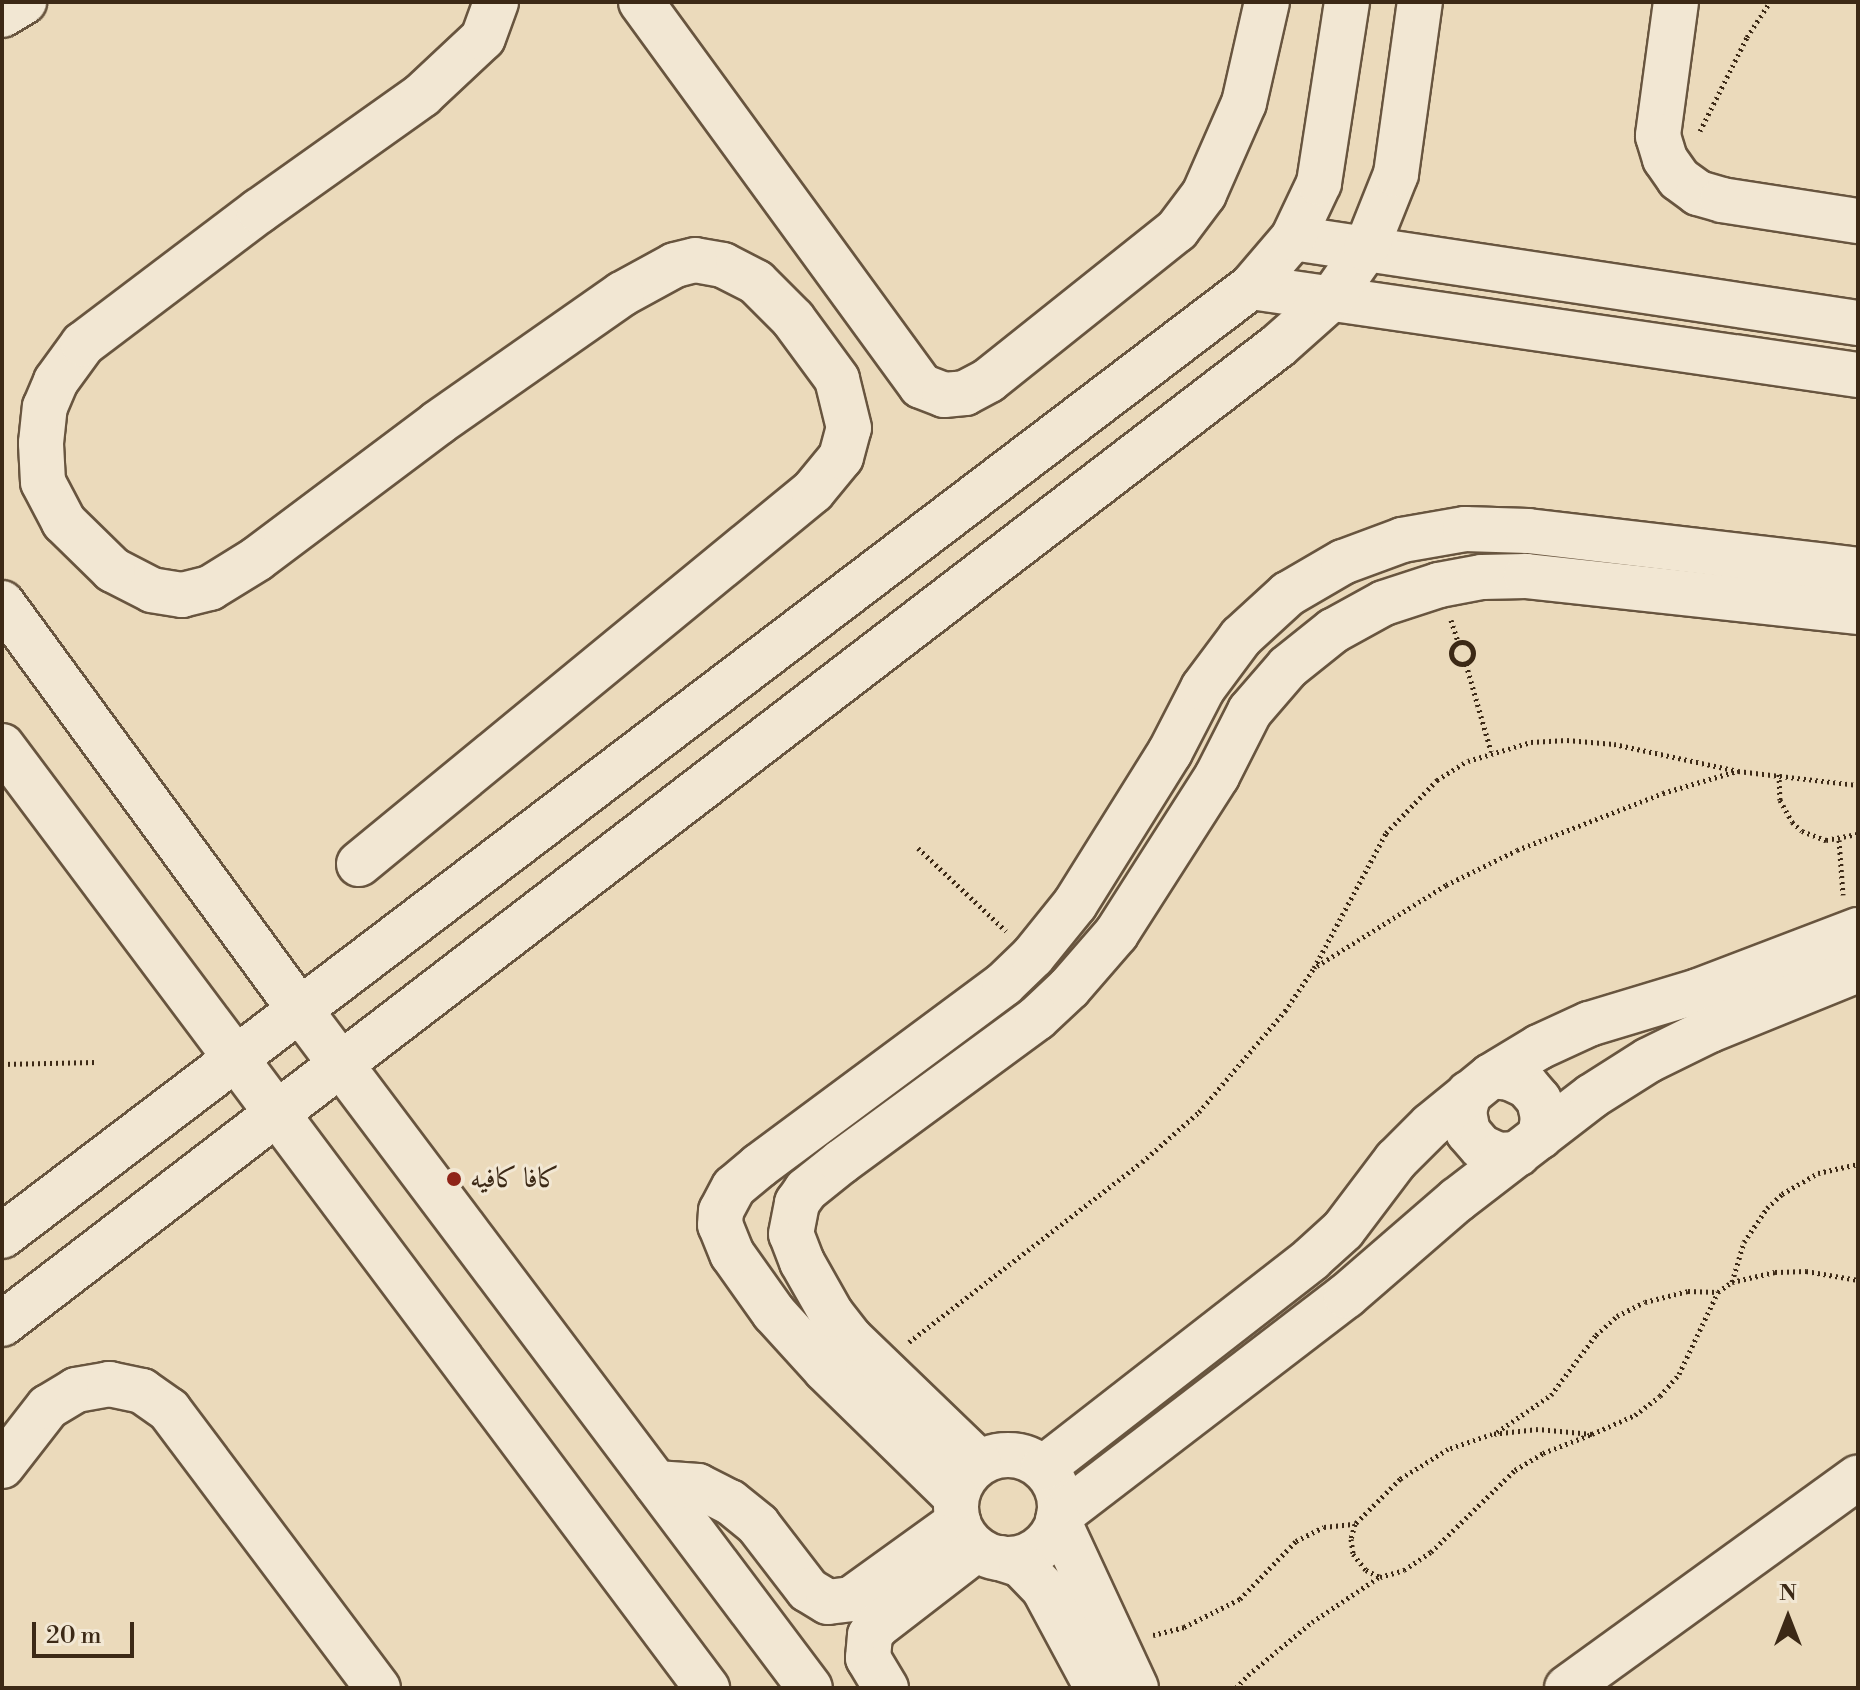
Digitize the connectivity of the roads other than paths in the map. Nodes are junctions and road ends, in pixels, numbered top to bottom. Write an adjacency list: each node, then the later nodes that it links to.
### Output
1 (24, 2): 8 (street)
2 (496, 2): 25 (street)
3 (641, 2): 4 (street)
4 (1267, 2)
5 (1347, 2): 10 (street)
6 (1420, 2): 11 (street)
7 (1676, 2): 9 (street)
8 (2, 15)
9 (1858, 221)
10 (1293, 238): 11 (street); 12 (street)
11 (1366, 249): 13 (street); 14 (street)
12 (1251, 287): 13 (street); 29 (street)
13 (1331, 299): 15 (street); 33 (street)
14 (1858, 323)
15 (1858, 375)
16 (1528, 531): 17 (street); 18 (street); 23 (street)
17 (1715, 553): 19 (street); 20 (street)
18 (1526, 576): 20 (street); 24 (street)
19 (1855, 590): 20 (street)
20 (1711, 596)
21 (2, 603): 29 (street)
22 (2, 746): 32 (street)
23 (1170, 752): 24 (street); 26 (street)
24 (1217, 776): 27 (street)
25 (359, 864)
26 (1075, 904): 27 (street); 31 (street)
27 (1116, 934): 34 (street)
28 (1854, 945): 30 (street)
29 (300, 1010): 32 (street); 33 (street)
30 (1704, 1011): 35 (street); 38 (street)
31 (937, 1032): 34 (street); 37 (street)
32 (234, 1060): 36 (street); 43 (street)
33 (341, 1064): 36 (street); 53 (street)
34 (970, 1067): 39 (street)
35 (1480, 1085): 38 (street); 38 (street); 45 (street)
36 (276, 1115): 47 (street); 57 (street)
37 (808, 1130): 39 (street); 40 (street)
38 (1529, 1146): 46 (street)
39 (841, 1162): 41 (street)
40 (759, 1166): 41 (street); 44 (street)
41 (806, 1190): 42 (street)
42 (791, 1234): 44 (street); 54 (street)
43 (2, 1236)
44 (732, 1254): 54 (street)
45 (1311, 1259): 46 (street); 48 (street)
46 (1346, 1296): 49 (street)
47 (2, 1324)
48 (1199, 1347): 49 (street); 51 (street)
49 (1228, 1387): 55 (street)
50 (2, 1466): 56 (street)
51 (1043, 1468): 54 (street); 55 (street)
52 (1858, 1477): 62 (street)
53 (656, 1483): 54 (street); 58 (street)
54 (974, 1518): 55 (street); 59 (street); 60 (street)
55 (1058, 1518): 61 (street)
56 (378, 1688)
57 (707, 1688)
58 (810, 1688)
59 (886, 1688)
60 (1097, 1688)
61 (1136, 1688)
62 (1567, 1688)

